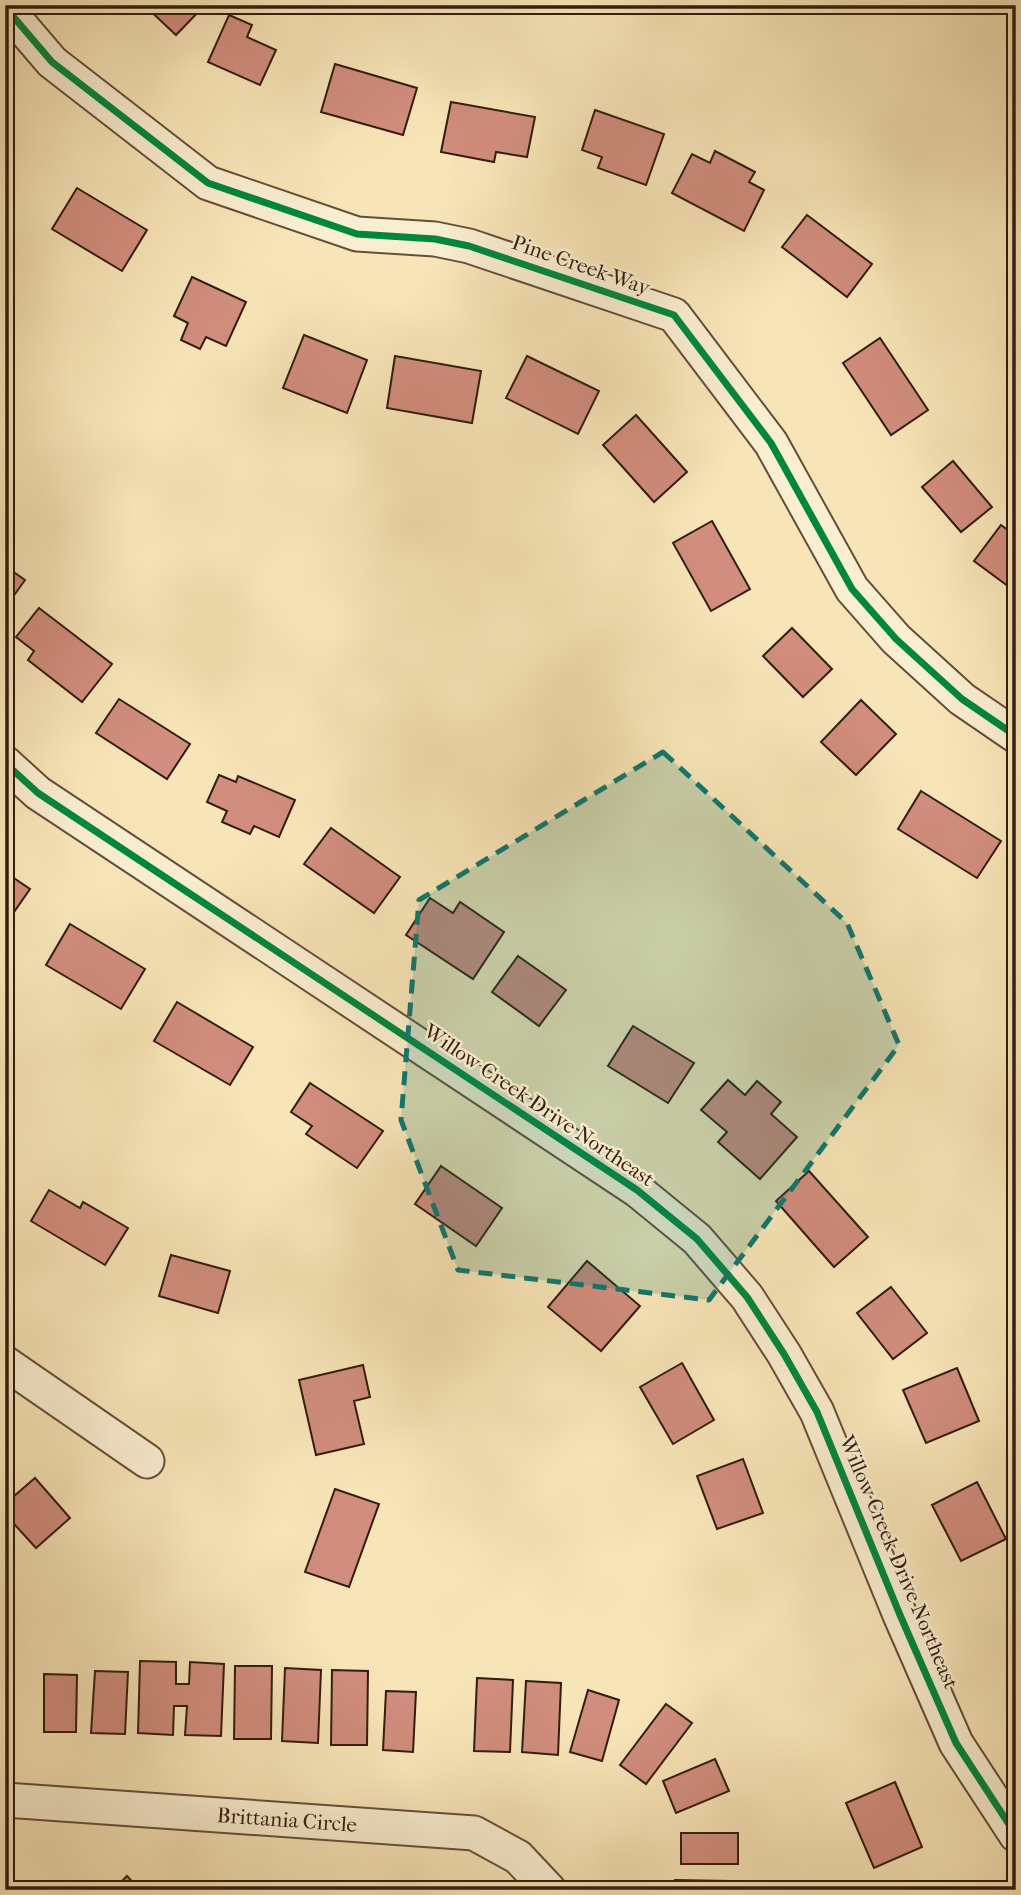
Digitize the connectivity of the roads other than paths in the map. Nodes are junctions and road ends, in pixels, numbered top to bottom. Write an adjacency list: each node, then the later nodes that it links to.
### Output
1 (5, 7): 2 (street, Pine Creek Way)
2 (1016, 736)
3 (5, 763): 7 (street, Willow Creek Drive Northeast)
4 (5, 1363): 5 (street)
5 (147, 1461)
6 (5, 1800): 8 (street, Brittania Circle)
7 (1016, 1835)
8 (549, 1890)

